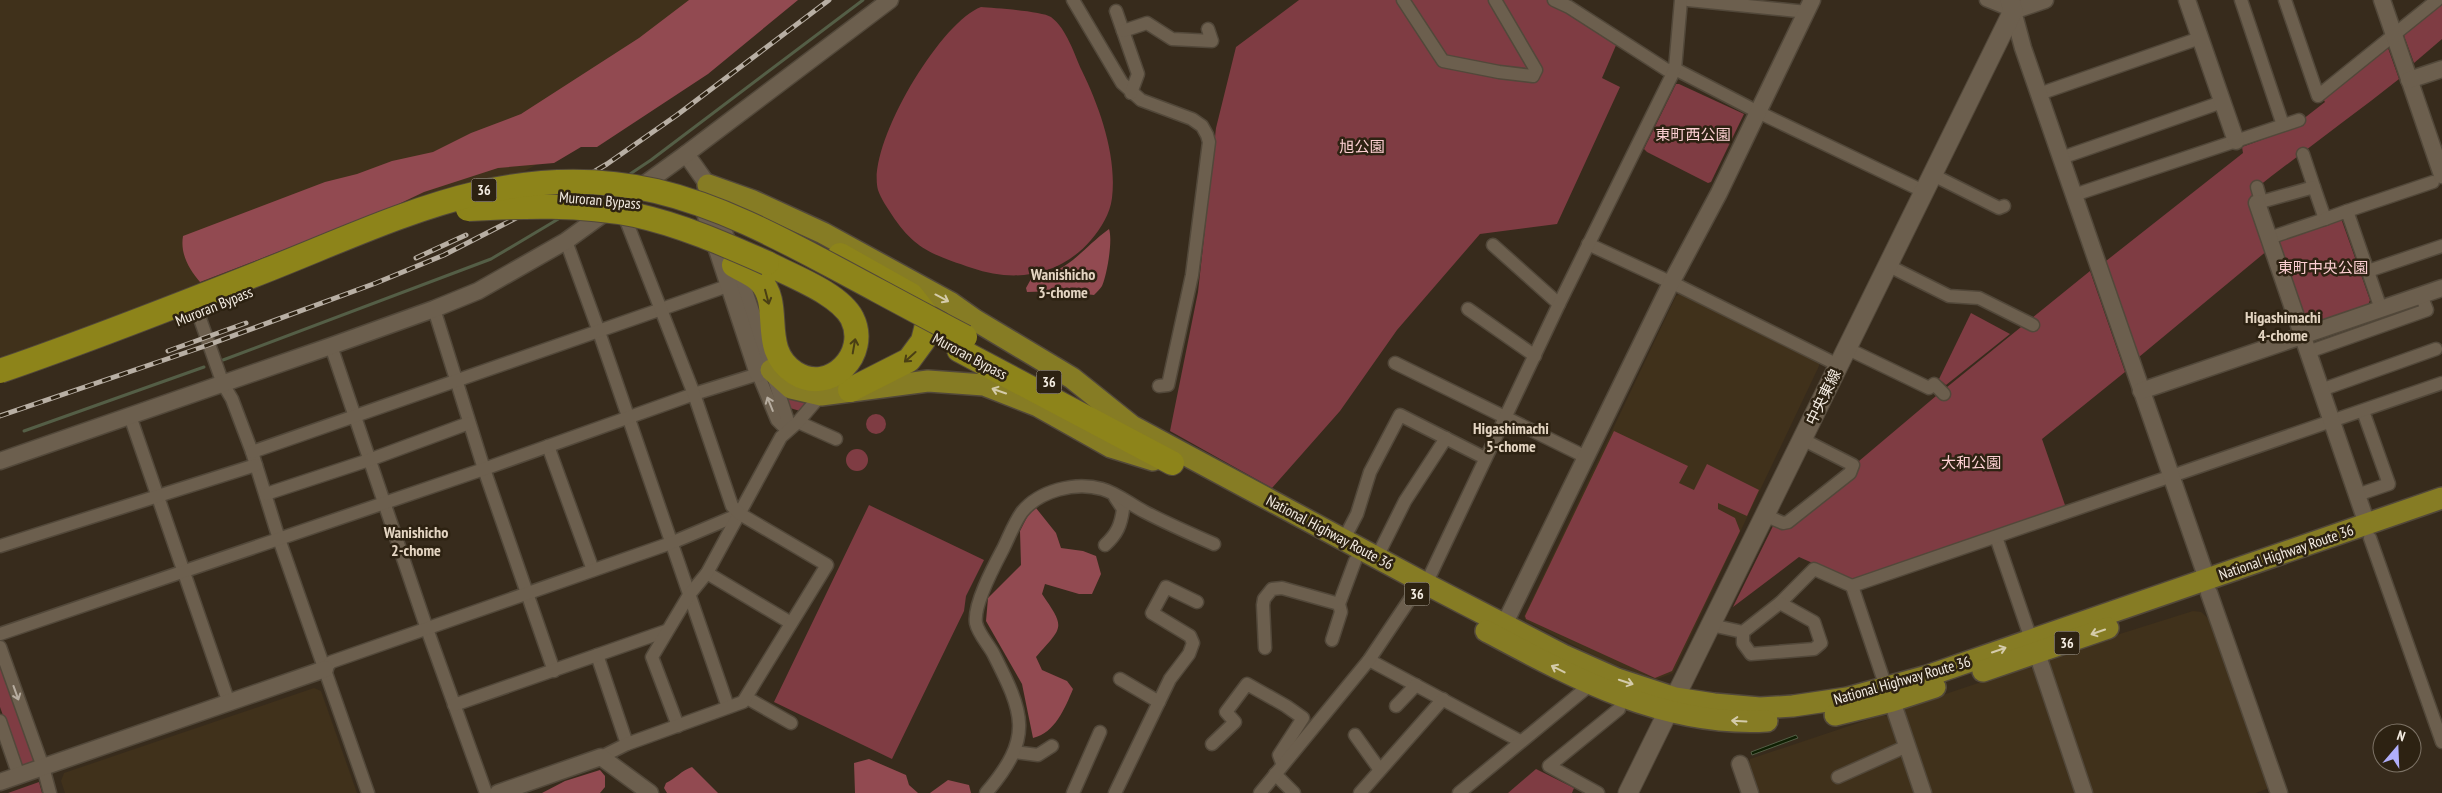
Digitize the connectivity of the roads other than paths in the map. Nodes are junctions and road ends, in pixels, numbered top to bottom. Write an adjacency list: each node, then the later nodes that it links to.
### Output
1 (890, 0): 33 (street)
2 (1073, 0): 25 (street)
3 (1403, 0): 4 (street)
4 (1495, 0)
5 (1554, 0): 22 (street)
6 (1681, 0): 22 (street)
7 (1688, 0): 16 (street)
8 (1986, 0): 15 (street)
9 (2045, 0): 15 (street)
10 (2187, 0): 21 (street)
11 (2241, 0): 30 (street)
12 (2285, 0): 20 (street)
13 (2382, 0): 20 (street)
14 (2437, 0): 20 (street)
15 (2011, 5): 26 (street); 35 (main road, 中央東線)
16 (1810, 6): 28 (street)
17 (1116, 11): 19 (street)
18 (1208, 29): 19 (street)
19 (1123, 31): 25 (street)
20 (2394, 35): 24 (street)
21 (2200, 38): 26 (street); 27 (street)
22 (1675, 69): 28 (street); 50 (street)
23 (2442, 69): 24 (street)
24 (2409, 80): 36 (street)
25 (1132, 93): 81 (street)
26 (2040, 94): 34 (street)
27 (2222, 102): 31 (street); 34 (street)
28 (1758, 112): 39 (street); 56 (street)
29 (2300, 120): 30 (street)
30 (2283, 125): 31 (street)
31 (2236, 141): 40 (street)
32 (2303, 154): 38 (street)
33 (683, 157): 37 (street); 42 (street); 55 (street)
34 (2061, 158): 40 (street)
35 (1931, 174): 39 (main road, 中央東線); 43 (street)
36 (2437, 178): 46 (street)
37 (708, 185): 55 (street); 67 (highway, one-way to 67)
38 (2314, 187): 41 (street); 47 (street)
39 (1923, 191): 53 (main road, 中央東線)
40 (2074, 195): 84 (street)
41 (2259, 197): 48 (street)
42 (619, 203): 49 (street); 61 (street)
43 (2004, 206)
44 (468, 209): 55 (highway, one-way to 44, bridge); 67 (highway, Muroran Bypass / 36, bridge); 80 (highway, Muroran Bypass / 36)
45 (415, 211): 67 (highway, Muroran Bypass / 36, bridge); 75 (highway, Muroran Bypass / 36, bridge); 82 (highway, one-way to 82, bridge)
46 (2347, 211): 47 (street); 54 (street)
47 (2325, 219): 48 (street)
48 (2269, 238): 68 (street)
49 (566, 241): 62 (street); 66 (street)
50 (1588, 244): 56 (street); 60 (street)
51 (1492, 245): 60 (street)
52 (2442, 246): 54 (street)
53 (1887, 265): 65 (street); 73 (main road, 中央東線)
54 (2368, 271): 64 (street)
55 (734, 277): 61 (street); 76 (street)
56 (1670, 283): 73 (street); 103 (street)
57 (2442, 288): 59 (street)
58 (190, 292): 79 (street)
59 (2421, 295): 64 (street); 71 (street)
60 (1559, 304): 72 (street)
61 (660, 308): 66 (street); 85 (street)
62 (434, 309): 69 (street); 77 (street)
63 (1468, 309): 72 (street)
64 (2381, 309): 68 (street)
65 (2033, 325)
66 (598, 329): 77 (street); 92 (street)
67 (966, 336): 96 (highway, Muroran Bypass / 36); 107 (highway, Muroran Bypass / 36)
68 (2302, 336): 71 (street); 84 (street)
69 (330, 346): 79 (street); 90 (street)
70 (2436, 349): 83 (street)
71 (2308, 352): 83 (street)
72 (1535, 356): 91 (street)
73 (1842, 356): 86 (street); 100 (main road, 中央東線)
74 (1395, 363): 91 (street)
75 (0, 371)
76 (765, 372): 85 (street); 87 (highway); 97 (street)
77 (456, 382): 90 (street); 95 (street)
78 (2442, 383): 88 (street)
79 (223, 384): 89 (street); 102 (street)
80 (0, 386)
81 (1159, 386)
82 (850, 390): 87 (highway, National Highway Route 36); 107 (highway, National Highway Route 36, one-way to 82)
83 (2321, 390): 93 (street)
84 (2141, 391): 110 (street)
85 (694, 394): 92 (street); 118 (street)
86 (1944, 394)
87 (822, 395): 94 (street)
88 (2363, 411): 93 (street); 113 (street)
89 (130, 416): 106 (street); 114 (street)
90 (354, 416): 102 (street); 105 (street)
91 (1506, 416): 103 (street); 104 (street)
92 (628, 418): 101 (street); 124 (street)
93 (2332, 421): 110 (street); 113 (street)
94 (798, 422): 97 (street); 99 (street)
95 (469, 423): 105 (street); 109 (street)
96 (1132, 426): 123 (highway, National Highway Route 36 / 36)
97 (787, 430): 118 (street)
98 (1446, 438): 104 (street); 123 (street); 128 (street)
99 (836, 439)
100 (1802, 439): 119 (main road, 中央東線); 119 (street)
101 (548, 446): 109 (street); 131 (street)
102 (252, 452): 108 (street)
103 (1586, 457): 142 (street)
104 (1485, 458): 135 (street)
105 (369, 460): 111 (street); 116 (street)
106 (0, 461)
107 (1172, 463): 129 (highway, National Highway Route 36 / 36)
108 (256, 465): 111 (street); 114 (street)
109 (484, 469): 116 (street); 136 (street)
110 (2171, 477): 121 (street); 134 (street)
111 (266, 494): 122 (street)
112 (1113, 495): 125 (street); 126 (street); 180 (street)
113 (2357, 495): 120 (street)
114 (158, 496): 127 (street); 130 (street)
115 (2442, 498): 120 (highway, National Highway Route 36 / 36)
116 (384, 503): 122 (street); 144 (street)
117 (2442, 513): 120 (highway, National Highway Route 36 / 36)
118 (740, 514): 124 (street); 132 (street); 141 (street)
119 (1764, 515): 143 (main road, 中央東線)
120 (2368, 531): 134 (highway, National Highway Route 36 / 36); 175 (street)
121 (1996, 538): 133 (street); 149 (street)
122 (279, 539): 130 (street); 154 (street)
123 (1344, 539): 128 (highway, National Highway Route 36 / 36)
124 (671, 543): 131 (street); 137 (street)
125 (1214, 544)
126 (1105, 545)
127 (0, 546)
128 (1377, 557): 135 (highway, National Highway Route 36 / 36)
129 (1355, 561): 135 (highway, National Highway Route 36 / 36); 140 (street)
130 (184, 570): 147 (street); 163 (street)
131 (593, 570): 136 (street)
132 (707, 573): 137 (street); 141 (street)
133 (1852, 586): 139 (street); 159 (street)
134 (2208, 586): 149 (highway, National Highway Route 36 / 36); 207 (street)
135 (1420, 588): 142 (highway, National Highway Route 36 / 36); 153 (street); 158 (highway, National Highway Route 36 / 36, one-way to 135)
136 (528, 593): 144 (street); 155 (street)
137 (689, 595): 145 (street); 167 (street)
138 (1197, 602): 162 (street)
139 (1780, 603): 146 (street); 146 (street)
140 (1339, 604): 148 (street); 151 (street)
141 (791, 624): 160 (street)
142 (1504, 625): 165 (highway, National Highway Route 36 / 36, one-way to 165)
143 (1711, 625): 146 (street); 165 (main road, 中央東線)
144 (427, 629): 154 (street); 164 (street)
145 (666, 631): 152 (street); 171 (street)
146 (1743, 632)
147 (0, 634)
148 (1332, 640)
149 (2034, 646): 159 (highway, National Highway Route 36 / 36); 206 (street)
150 (0, 648): 184 (street, one-way to 184)
151 (1265, 648)
152 (597, 655): 155 (street); 176 (street)
153 (1369, 660): 157 (street); 182 (street)
154 (325, 669): 163 (street); 191 (street)
155 (554, 671): 164 (street)
156 (1120, 679): 162 (street)
157 (1416, 685): 161 (street); 166 (street)
158 (1590, 685): 165 (highway, National Highway Route 36 / 36); 174 (street)
159 (1889, 694): 165 (highway, National Highway Route 36 / 36); 179 (street)
160 (747, 698): 167 (street); 170 (street)
161 (1443, 699): 174 (street); 185 (street)
162 (1159, 702): 197 (street)
163 (229, 703): 184 (street)
164 (454, 705): 192 (street)
165 (1672, 705): 203 (main road, 中央東線)
166 (1396, 706)
167 (728, 707): 171 (street)
168 (1619, 709): 202 (street)
169 (0, 721): 187 (street)
170 (791, 723)
171 (678, 726): 176 (street)
172 (1100, 732): 196 (street)
173 (1355, 736): 185 (street)
174 (1520, 741): 201 (street)
175 (2442, 742)
176 (627, 744): 181 (street)
177 (1212, 744): 182 (street)
178 (1052, 746): 180 (street)
179 (1907, 746): 188 (street); 205 (street)
180 (1014, 752): 195 (street)
181 (601, 757): 193 (street); 194 (street)
182 (1282, 763): 186 (street)
183 (1740, 764): 204 (street)
184 (42, 767): 187 (street); 190 (street)
185 (1380, 770): 200 (street)
186 (1275, 774): 198 (street); 199 (street)
187 (19, 776): 189 (street)
188 (1838, 776)
189 (0, 782)
190 (50, 793)
191 (368, 793)
192 (486, 793)
193 (498, 793)
194 (650, 793)
195 (986, 793)
196 (1073, 793)
197 (1115, 793)
198 (1260, 793)
199 (1294, 793)
200 (1360, 793)
201 (1459, 793)
202 (1598, 793)
203 (1628, 793)
204 (1750, 793)
205 (1923, 793)
206 (2084, 793)
207 (2279, 793)

